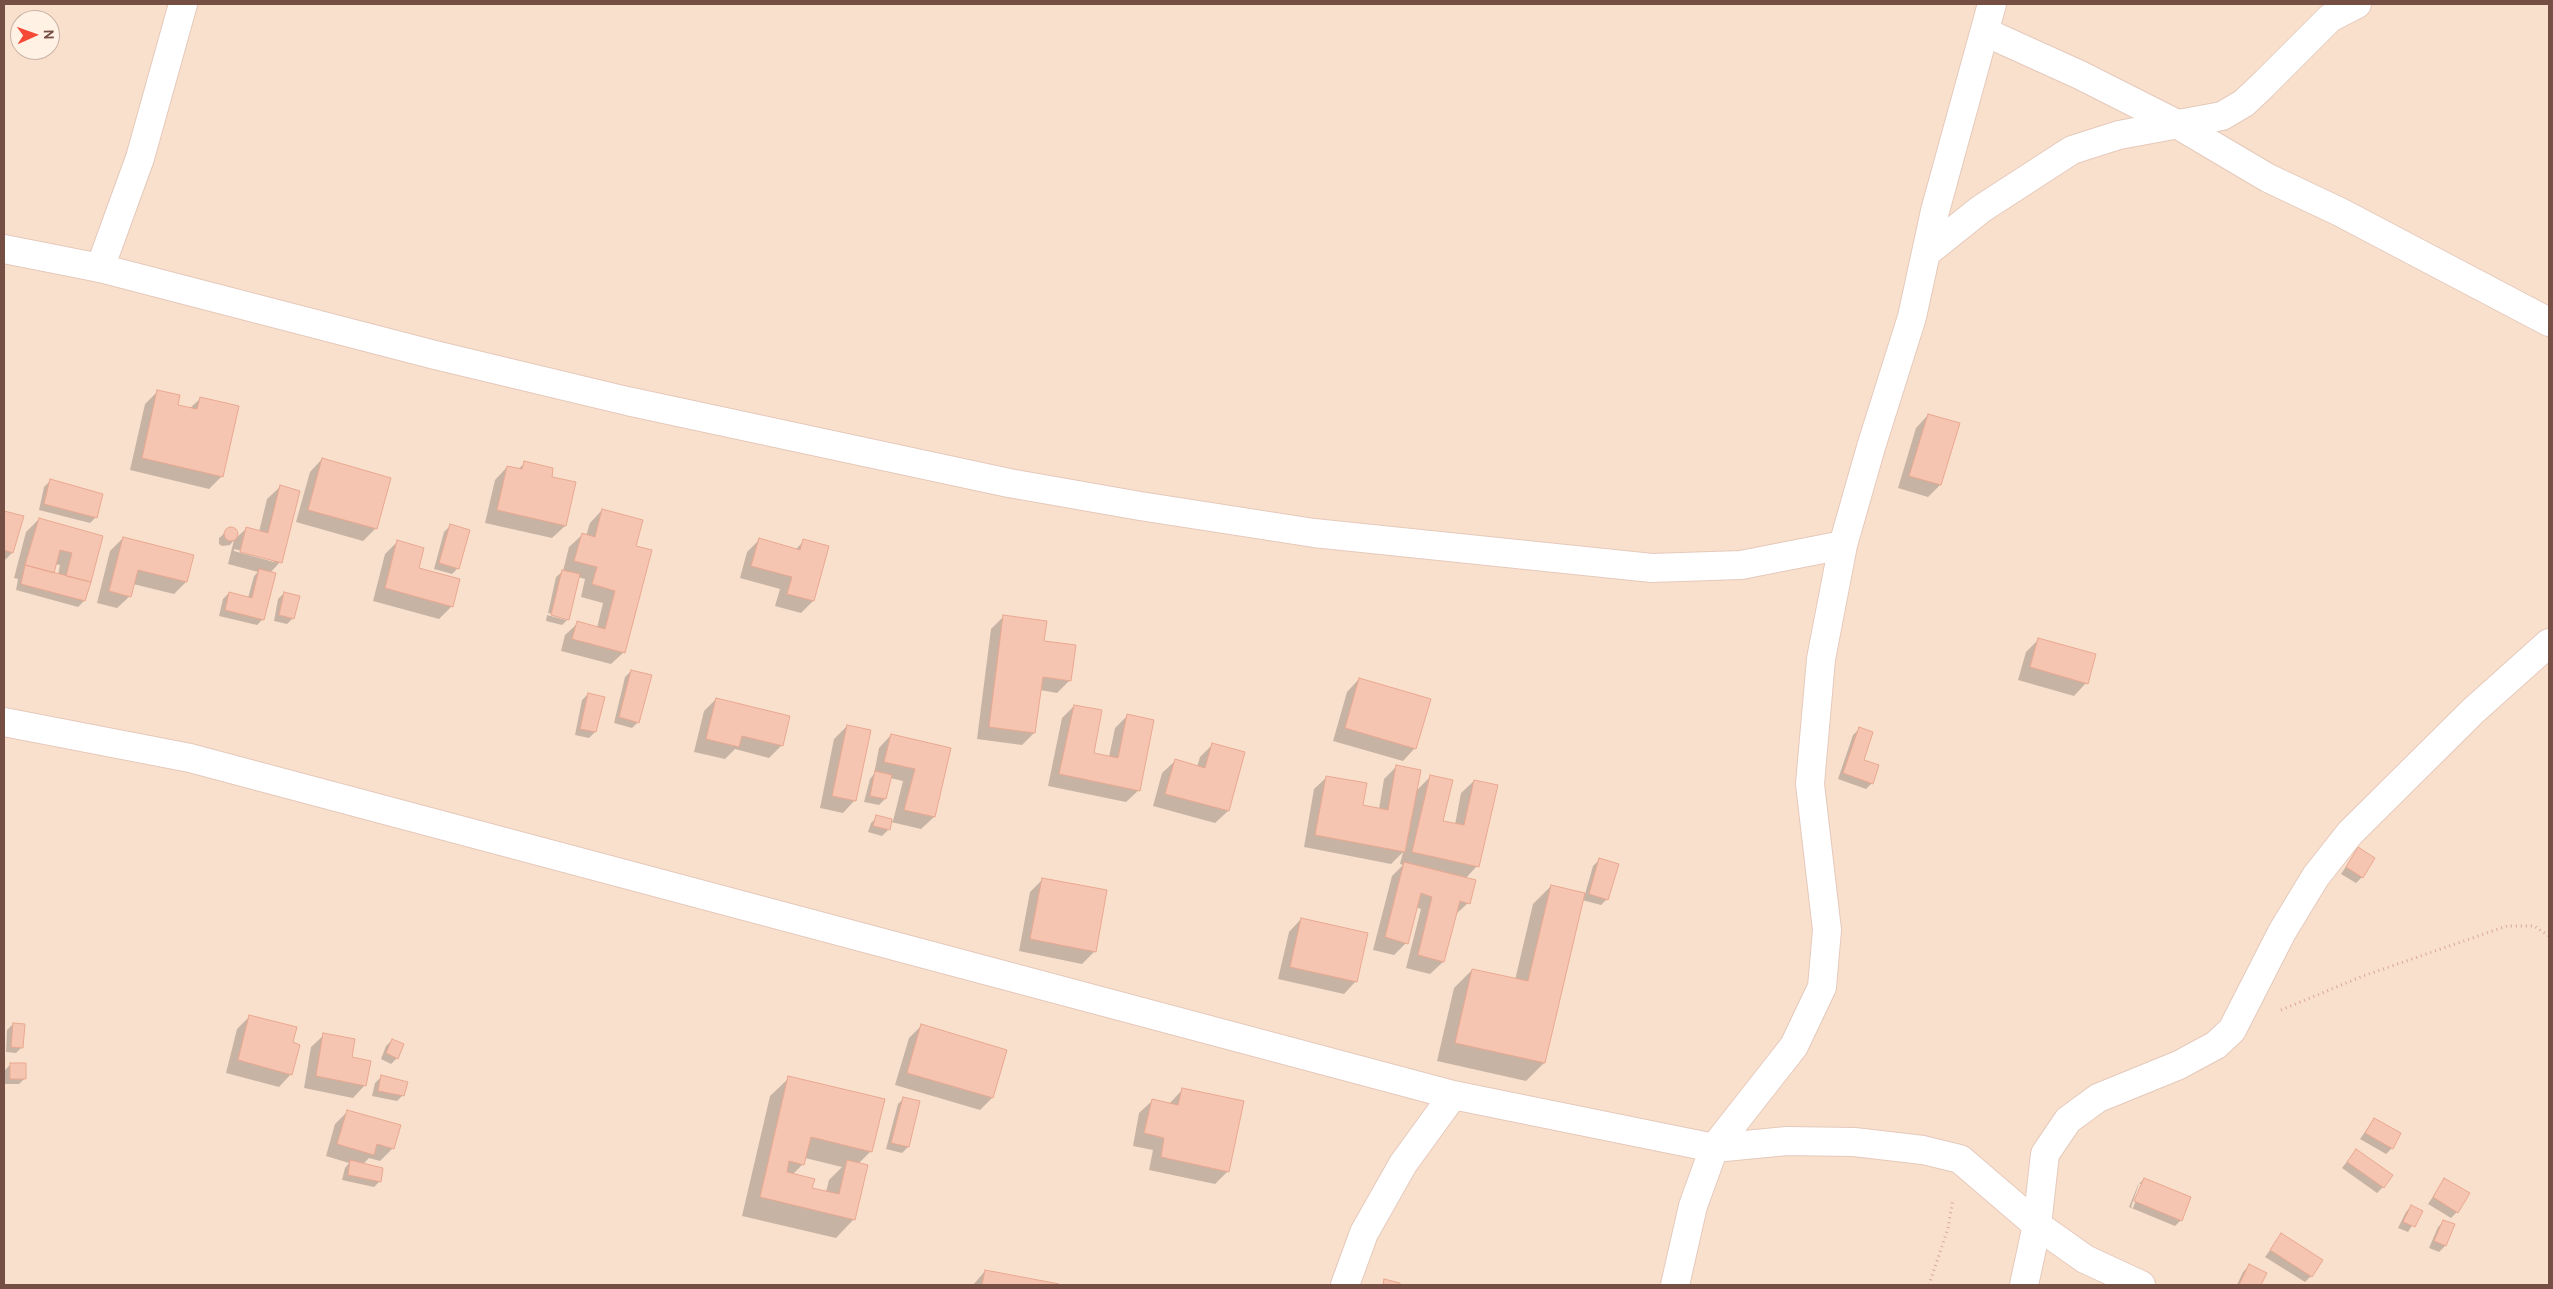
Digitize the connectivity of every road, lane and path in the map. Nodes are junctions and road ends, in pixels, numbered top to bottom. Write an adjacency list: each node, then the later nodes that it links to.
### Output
1 (183, 4): 8 (street)
2 (1992, 4): 4 (street)
3 (2356, 4): 5 (street)
4 (1985, 32): 5 (street); 7 (street)
5 (2175, 123): 7 (street); 9 (street)
6 (4, 249): 8 (street)
7 (1926, 253): 10 (street)
8 (100, 268): 10 (street)
9 (2549, 322)
10 (1843, 545): 16 (street)
11 (2549, 644): 14 (street)
12 (4, 722): 15 (street)
13 (2549, 936): 14 (path)
14 (2232, 1030): 18 (street)
15 (1453, 1095): 16 (street); 19 (street)
16 (1714, 1148): 17 (street); 20 (street)
17 (1960, 1159): 18 (street); 21 (path)
18 (2037, 1226): 22 (street); 23 (street)
19 (1345, 1285)
20 (1675, 1285)
21 (1930, 1285)
22 (2024, 1285)
23 (2141, 1285)

